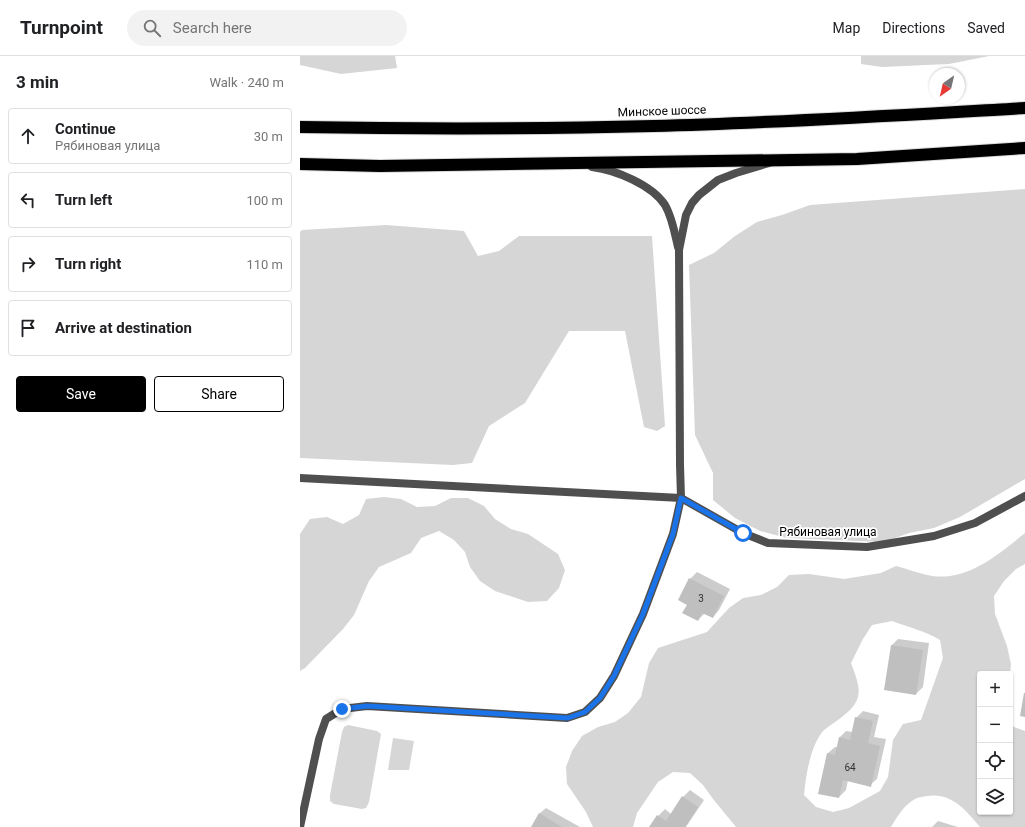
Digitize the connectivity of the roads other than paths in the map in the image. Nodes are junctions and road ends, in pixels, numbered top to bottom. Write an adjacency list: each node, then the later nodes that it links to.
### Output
1 (1025, 108): 2 (highway, Минское шоссе)
2 (300, 127)
3 (1025, 148): 4 (highway)
4 (778, 161): 6 (highway); 7 (street)
5 (300, 164): 6 (highway)
6 (569, 164): 7 (street)
7 (678, 250): 10 (street)
8 (300, 478): 10 (street)
9 (1025, 496): 10 (street, Рябиновая улица)
10 (681, 498): 11 (street)
11 (300, 827)

